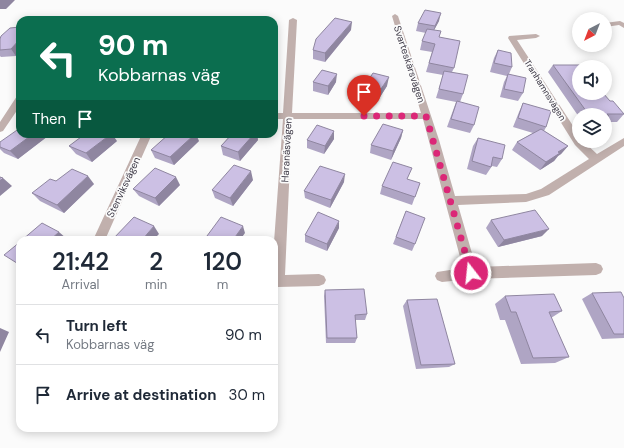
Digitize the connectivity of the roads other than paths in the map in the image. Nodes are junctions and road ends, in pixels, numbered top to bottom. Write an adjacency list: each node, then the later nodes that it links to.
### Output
1 (395, 16): 9 (street, Svarteskärsvägen)
2 (293, 20): 8 (street, Haranäsvägen)
3 (622, 24): 4 (street)
4 (612, 25)
5 (536, 36): 15 (street, Tranhamnsvägen)
6 (16, 103): 10 (street)
7 (278, 116): 8 (street)
8 (288, 116): 9 (street); 21 (street, Haranäsvägen)
9 (426, 116): 16 (street, Svarteskärsvägen)
10 (5, 117): 11 (street); 12 (street)
11 (16, 117)
12 (0, 129)
13 (145, 138): 17 (street, Stenviksvägen)
14 (624, 141): 15 (street)
15 (596, 159): 16 (street)
16 (451, 201): 19 (street, Svarteskärsvägen)
17 (101, 236)
18 (596, 269): 19 (street)
19 (471, 273): 20 (street)
20 (442, 276)
21 (319, 280)

